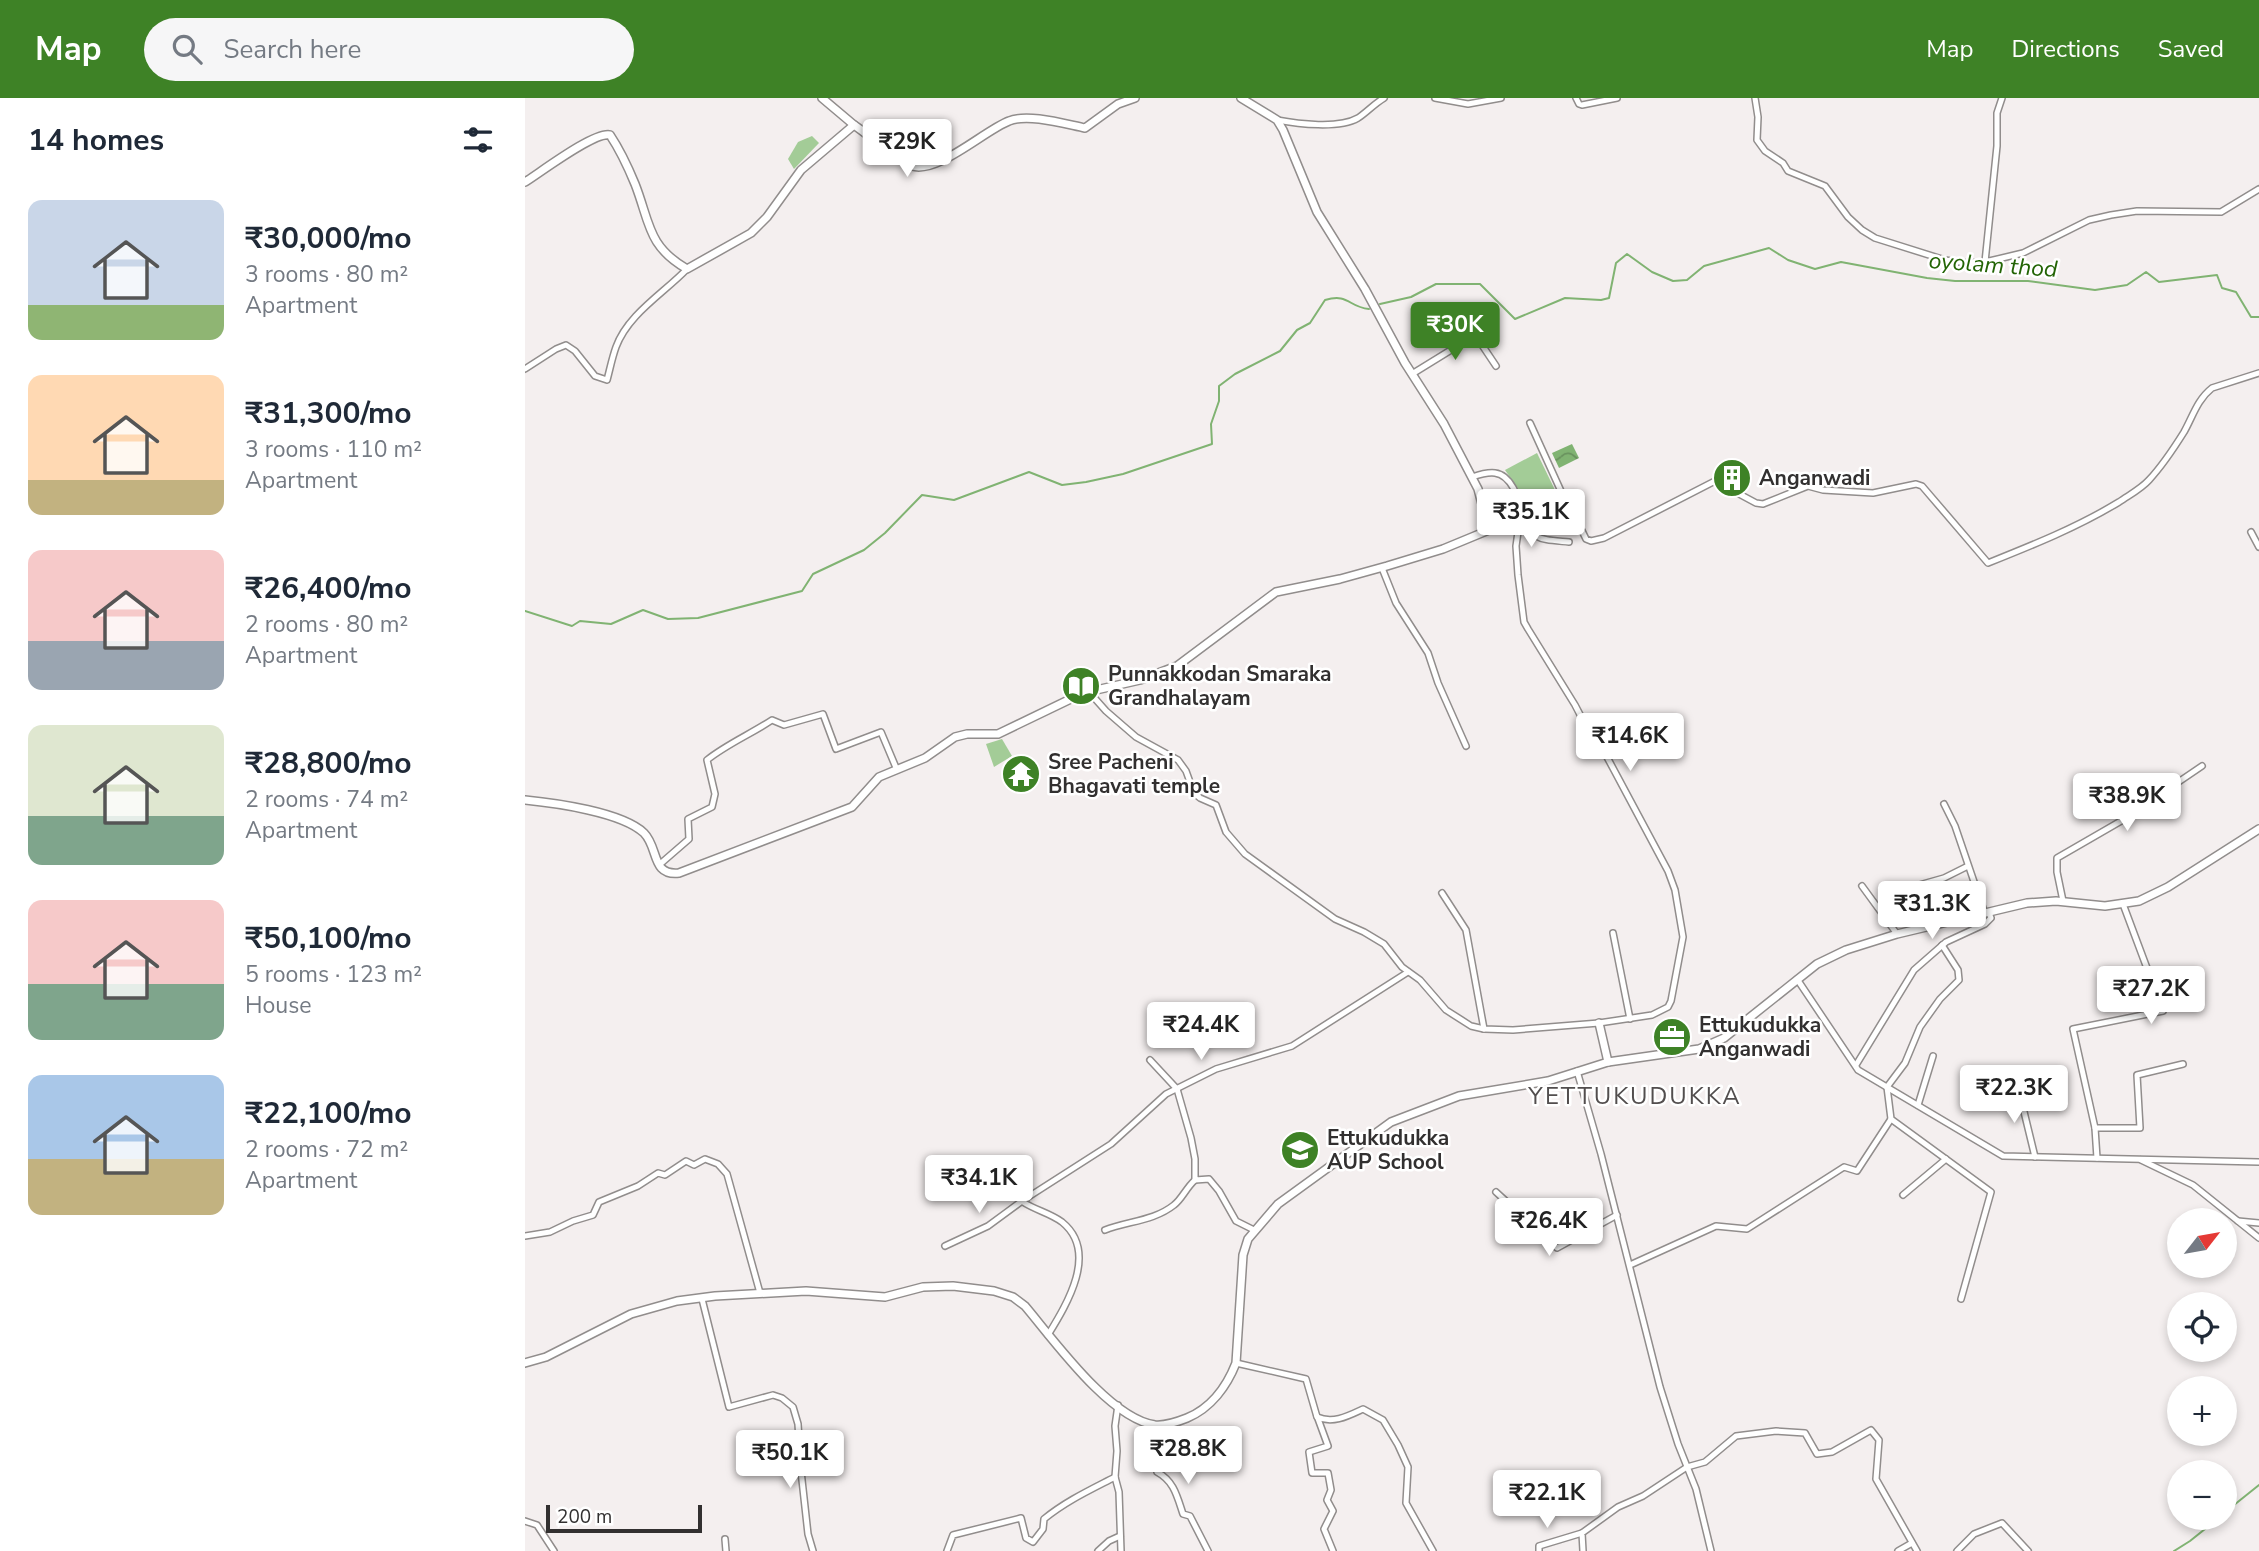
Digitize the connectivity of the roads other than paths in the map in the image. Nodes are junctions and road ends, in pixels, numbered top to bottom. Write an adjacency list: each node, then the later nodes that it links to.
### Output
1 (822, 98): 12 (main road)
2 (1135, 98): 12 (main road)
3 (1241, 98): 11 (main road)
4 (1384, 98): 11 (street)
5 (1435, 98): 6 (street)
6 (1501, 98)
7 (1576, 98): 8 (street)
8 (1617, 98)
9 (1755, 98): 15 (street)
10 (2002, 98): 15 (street)
11 (1277, 120): 20 (main road)
12 (854, 125): 16 (main road)
13 (525, 182): 16 (main road)
14 (2259, 189): 15 (street)
15 (1985, 262)
16 (687, 269): 18 (street)
17 (1496, 366): 20 (street)
18 (525, 369)
19 (2259, 373): 23 (street)
20 (1412, 374): 22 (main road)
21 (1530, 423): 23 (street)
22 (1472, 477): 24 (street); 25 (main road)
23 (1565, 500): 24 (street)
24 (1519, 514): 25 (street); 27 (street); 50 (street)
25 (1489, 530): 29 (main road)
26 (2252, 532): 28 (street)
27 (1569, 542)
28 (2259, 547)
29 (1382, 568): 30 (main road); 31 (street)
30 (1090, 693): 33 (main road); 48 (street)
31 (1466, 746)
32 (2202, 766): 42 (street)
33 (897, 770): 37 (main road); 37 (street)
34 (525, 800): 37 (main road)
35 (1944, 804): 38 (street)
36 (2259, 829): 43 (main road)
37 (659, 865)
38 (1969, 866): 40 (street); 44 (street)
39 (1862, 886): 46 (street)
40 (1898, 891)
41 (1442, 893): 52 (street)
42 (2063, 901): 43 (main road); 44 (main road)
43 (2123, 904): 64 (street)
44 (1987, 913): 46 (main road); 47 (street)
45 (1613, 933): 50 (street)
46 (1898, 934): 49 (main road)
47 (1942, 945): 57 (street); 59 (street)
48 (1408, 972): 52 (street); 61 (street)
49 (1797, 979): 55 (main road); 57 (street)
50 (1630, 1018): 51 (street)
51 (1599, 1023): 52 (street); 55 (main road)
52 (1484, 1030)
53 (1933, 1056): 62 (street)
54 (1150, 1060): 61 (street)
55 (1608, 1062): 58 (main road)
56 (2183, 1064): 64 (street)
57 (1856, 1065): 59 (street)
58 (1577, 1071): 76 (street); 81 (main road)
59 (1887, 1087): 62 (street); 63 (street)
60 (2018, 1087): 65 (street)
61 (1177, 1089): 71 (street); 74 (street)
62 (1918, 1105): 65 (street)
63 (1891, 1119): 68 (street); 85 (street)
64 (2095, 1128): 66 (street)
65 (2035, 1157): 66 (street)
66 (2097, 1158): 67 (street)
67 (2138, 1159): 69 (street); 75 (street)
68 (1946, 1160): 73 (street); 88 (street)
69 (2259, 1162)
70 (998, 1166): 74 (street)
71 (1195, 1180): 80 (street); 81 (street)
72 (1496, 1192): 76 (street)
73 (1903, 1195)
74 (1022, 1201): 84 (street); 89 (street)
75 (2220, 1208)
76 (1617, 1215): 85 (street)
77 (2237, 1221): 79 (street)
78 (2237, 1222): 83 (street)
79 (2259, 1223)
80 (1105, 1230)
81 (1254, 1230): 91 (main road)
82 (525, 1236): 86 (street)
83 (2259, 1238)
84 (945, 1246)
85 (1630, 1265): 95 (street)
86 (760, 1293): 87 (main road); 89 (main road)
87 (702, 1298): 90 (main road); 104 (street)
88 (1961, 1299)
89 (1048, 1335): 92 (main road)
90 (525, 1363)
91 (1236, 1363): 93 (street); 94 (main road)
92 (1118, 1405): 94 (main road); 96 (street)
93 (1313, 1407): 109 (street); 110 (street)
94 (1154, 1424): 108 (street)
95 (1687, 1467): 98 (street); 101 (street); 113 (street)
96 (1115, 1477): 99 (street); 105 (street)
97 (525, 1521): 102 (street)
98 (1582, 1533): 111 (street); 112 (street)
99 (1120, 1536): 106 (street); 107 (street)
100 (725, 1539): 103 (street)
101 (1912, 1543): 114 (street); 115 (street)
102 (554, 1551)
103 (726, 1551)
104 (813, 1551)
105 (947, 1551)
106 (1098, 1551)
107 (1121, 1551)
108 (1208, 1551)
109 (1333, 1551)
110 (1433, 1551)
111 (1539, 1551)
112 (1583, 1551)
113 (1711, 1551)
114 (1898, 1551)
115 (1917, 1551)
116 (1957, 1551): 117 (street)
117 (2028, 1551)

